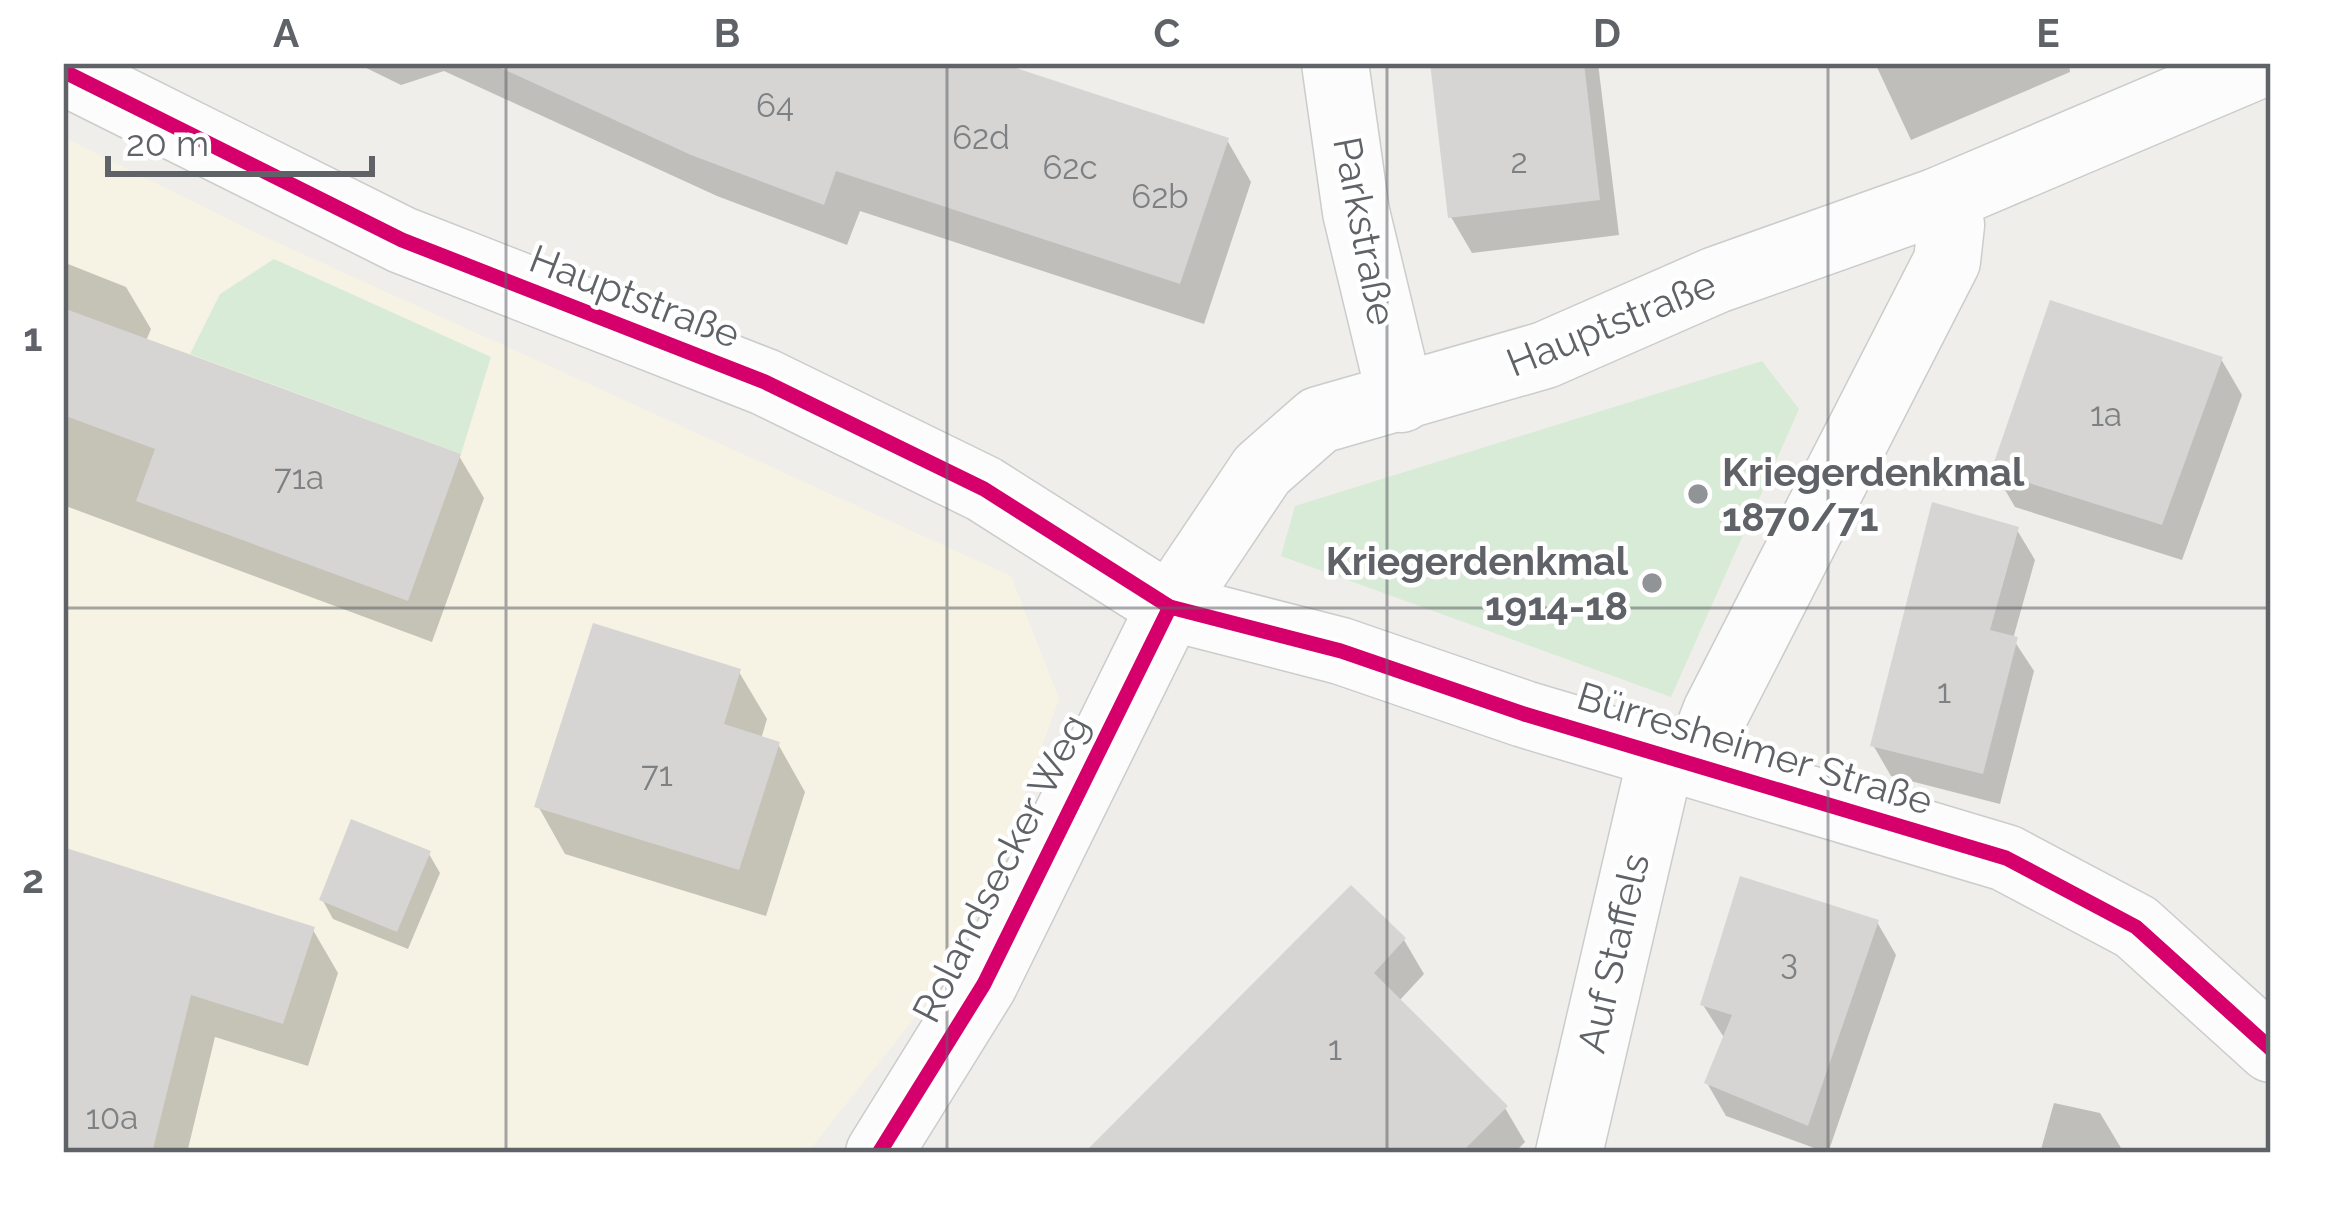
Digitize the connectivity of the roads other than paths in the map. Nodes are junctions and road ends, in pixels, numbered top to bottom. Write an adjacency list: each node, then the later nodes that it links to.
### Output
1 (1335, 63): 5 (street, Parkstraße)
2 (2263, 63): 4 (street, Hauptstraße)
3 (63, 71): 6 (street, Hauptstraße)
4 (1938, 201): 5 (street, Hauptstraße); 7 (street, Auf Staffels)
5 (1401, 399): 6 (street, Hauptstraße)
6 (1170, 607): 7 (street, Bürresheimer Straße); 9 (street, Rolandsecker Weg)
7 (1679, 759): 8 (street, Bürresheimer Straße); 10 (street, Auf Staffels)
8 (2271, 1049)
9 (879, 1153)
10 (1569, 1153)

